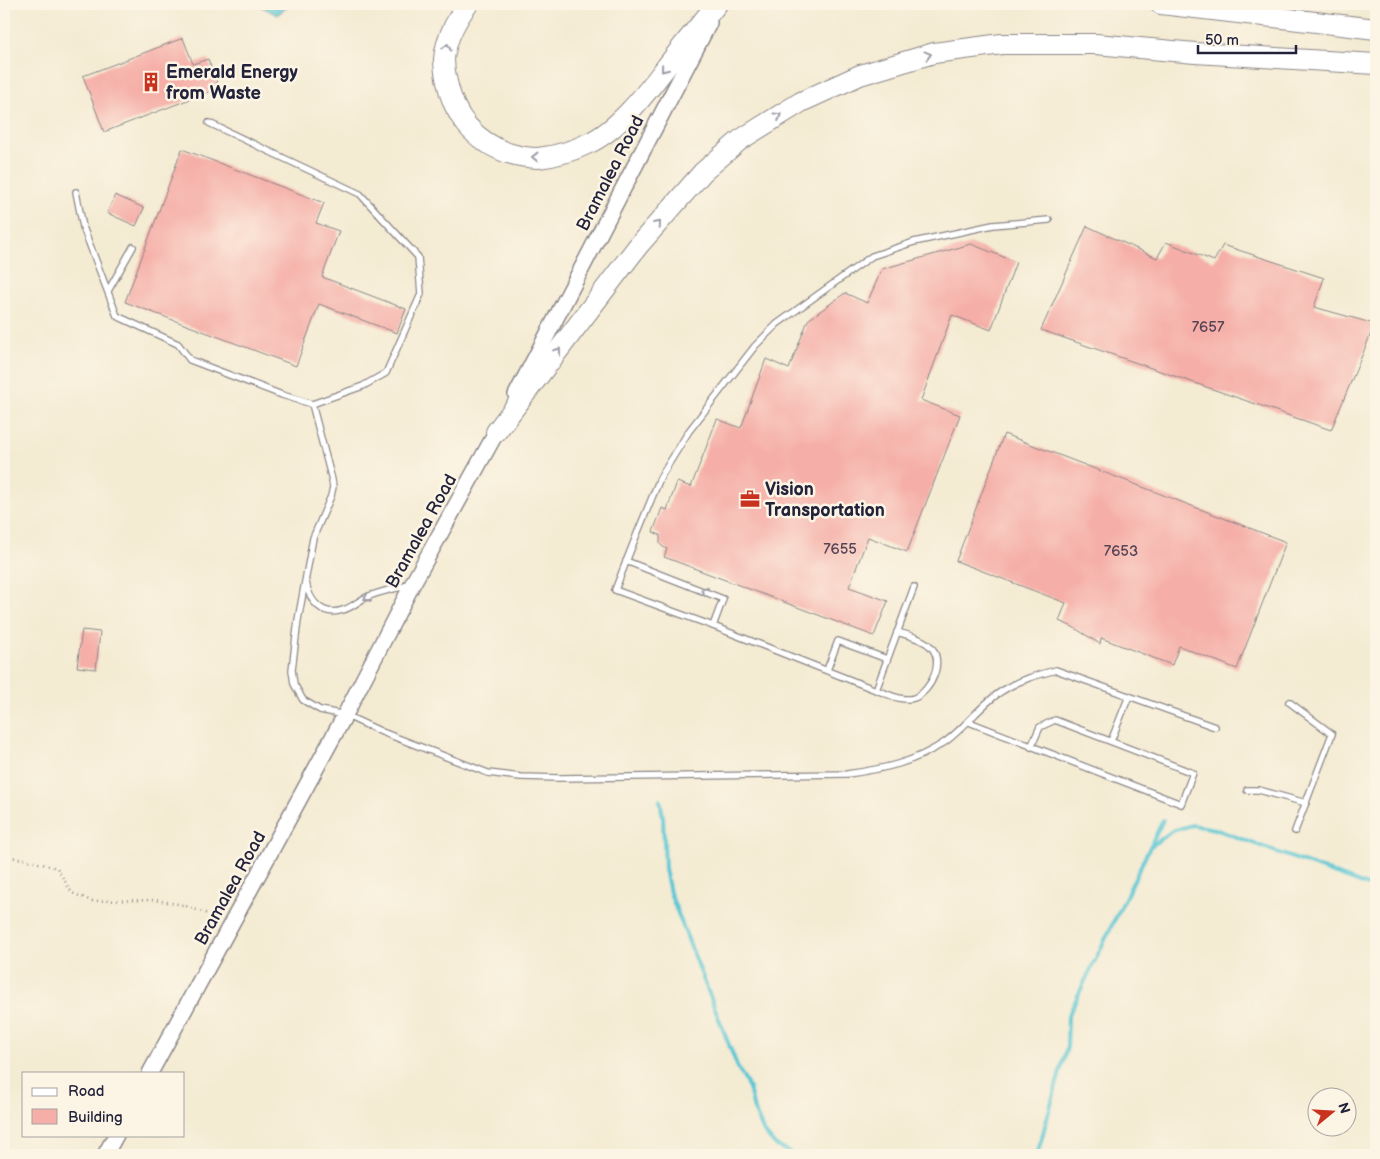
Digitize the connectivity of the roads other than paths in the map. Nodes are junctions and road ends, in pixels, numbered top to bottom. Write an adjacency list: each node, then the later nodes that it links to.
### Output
1 (468, 4): 2 (highway, one-way to 1)
2 (718, 4): 12 (main road, Bramalea Road)
3 (1161, 4): 4 (highway)
4 (1376, 29)
5 (1376, 64): 12 (highway, one-way to 5)
6 (209, 123): 11 (lane)
7 (76, 192): 10 (lane)
8 (1049, 220): 13 (lane)
9 (133, 247): 10 (lane)
10 (108, 291): 11 (lane)
11 (312, 404): 14 (lane)
12 (496, 432): 15 (main road, Bramalea Road)
13 (626, 560): 17 (lane, one-way to 13); 17 (lane)
14 (306, 573): 15 (lane, one-way to 14); 24 (lane)
15 (413, 584): 24 (main road, Bramalea Road)
16 (914, 587): 18 (lane)
17 (713, 626): 20 (lane)
18 (897, 632): 19 (lane); 21 (lane)
19 (887, 659): 20 (lane); 21 (lane)
20 (827, 670): 21 (lane)
21 (876, 690)
22 (1129, 696): 25 (lane); 26 (lane); 27 (lane)
23 (1288, 702): 30 (lane)
24 (345, 716): 25 (lane); 32 (main road, Bramalea Road)
25 (969, 722): 28 (lane)
26 (1215, 727)
27 (1110, 741): 28 (lane); 28 (lane)
28 (1031, 747)
29 (1247, 790): 30 (lane)
30 (1306, 803): 31 (lane)
31 (1295, 831)
32 (151, 1072)
33 (115, 1136): 34 (main road)
34 (105, 1155)

